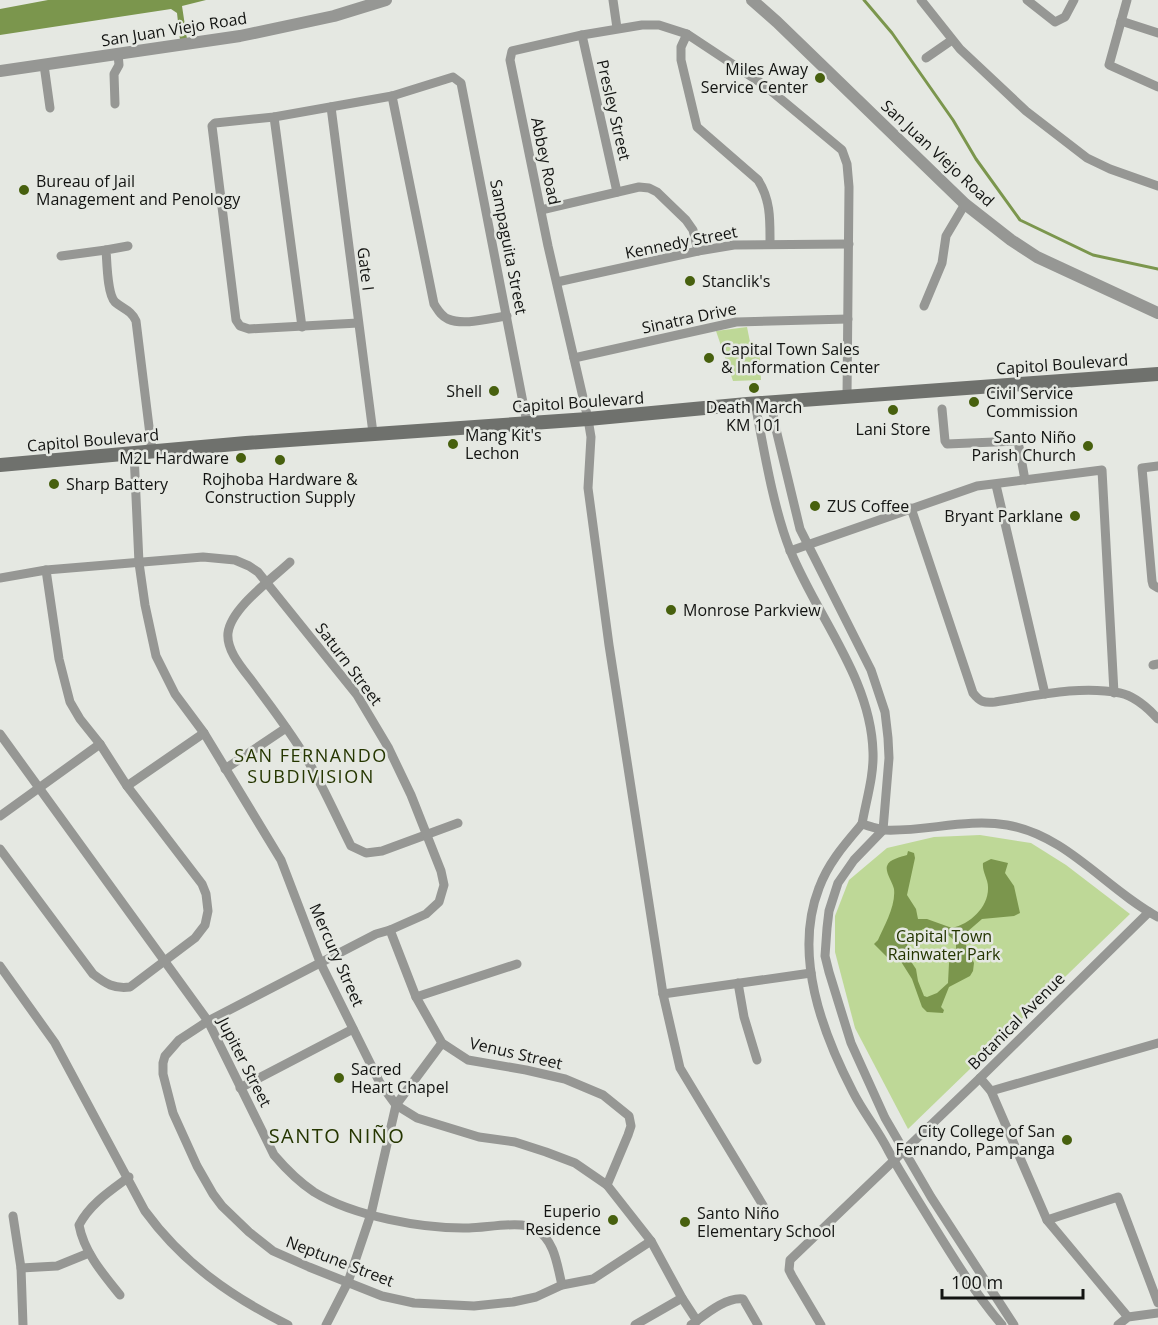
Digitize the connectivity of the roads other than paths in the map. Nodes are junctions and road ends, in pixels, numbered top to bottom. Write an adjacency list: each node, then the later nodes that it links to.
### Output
1 (386, 0): 14 (street, San Juan Viejo Road)
2 (613, 0): 9 (street)
3 (752, 0): 26 (street, San Juan Viejo Road)
4 (921, 0): 13 (street)
5 (1027, 0): 6 (street)
6 (1074, 0)
7 (1126, 0): 8 (street)
8 (1121, 21): 10 (street); 18 (street)
9 (617, 28): 11 (street); 12 (street)
10 (1158, 33)
11 (687, 34): 28 (street); 29 (street)
12 (582, 35): 25 (street, Presley Street); 27 (street, Abbey Road)
13 (952, 40): 15 (street); 24 (street)
14 (117, 54): 16 (street, San Juan Viejo Road); 20 (street)
15 (926, 58)
16 (44, 66): 17 (street, San Juan Viejo Road); 22 (street)
17 (0, 71)
18 (1158, 87)
19 (392, 96): 21 (street); 37 (street); 37 (street, Sampaguita Street)
20 (115, 104)
21 (331, 107): 23 (street); 39 (street, Gate I)
22 (51, 108)
23 (274, 117): 40 (street); 40 (street)
24 (1158, 186)
25 (617, 192): 27 (street); 32 (street)
26 (965, 204): 35 (street); 36 (street, San Juan Viejo Road)
27 (541, 210): 34 (street, Abbey Road)
28 (770, 244): 29 (street, Kennedy Street); 32 (street, Kennedy Street)
29 (849, 244): 38 (street)
30 (128, 246): 31 (street)
31 (106, 250): 33 (street); 50 (street)
32 (698, 251): 34 (street, Kennedy Street)
33 (61, 256)
34 (557, 282): 41 (street, Abbey Road)
35 (924, 306)
36 (1158, 313)
37 (507, 316): 48 (street, Sampaguita Street)
38 (848, 319): 41 (street, Sinatra Drive); 43 (street)
39 (358, 323): 40 (street); 49 (street, Gate I)
40 (302, 327)
41 (574, 358): 47 (street, Abbey Road)
42 (1158, 374): 43 (main road, Capitol Boulevard)
43 (847, 397): 44 (main road, Capitol Boulevard)
44 (772, 402): 45 (main road, Capitol Boulevard); 57 (street)
45 (755, 403): 47 (main road, Capitol Boulevard); 58 (street)
46 (942, 409): 54 (street)
47 (588, 419): 48 (main road, Capitol Boulevard); 90 (street, Abbey Road)
48 (527, 423): 49 (main road, Capitol Boulevard)
49 (373, 434): 50 (main road, Capitol Boulevard)
50 (152, 451): 51 (main road, Capitol Boulevard)
51 (134, 453): 52 (main road, Capitol Boulevard); 59 (street, Mercury Street)
52 (0, 465)
53 (1158, 466): 64 (street)
54 (1025, 480): 55 (street); 65 (street)
55 (996, 485): 56 (street); 66 (street)
56 (910, 508): 57 (street); 66 (street)
57 (807, 545): 58 (street); 78 (street)
58 (790, 551): 77 (street)
59 (139, 562): 61 (street, Saturn Street); 63 (street, Saturn Street); 69 (street, Mercury Street)
60 (291, 562): 63 (street)
61 (46, 570): 62 (street, Saturn Street); 71 (street)
62 (0, 578)
63 (267, 584): 68 (street); 79 (street, Saturn Street)
64 (1158, 588)
65 (1114, 693): 66 (street); 67 (street)
66 (1045, 694)
67 (1158, 719)
68 (286, 728): 72 (street); 79 (street)
69 (204, 733): 72 (street, Mercury Street); 73 (street)
70 (0, 734): 74 (street, Jupiter Street)
71 (100, 744): 73 (street); 74 (street)
72 (225, 769): 85 (street, Mercury Street)
73 (127, 786): 84 (street)
74 (39, 788): 75 (street); 84 (street, Jupiter Street)
75 (0, 816)
76 (458, 823): 79 (street)
77 (862, 824): 78 (street); 88 (street)
78 (883, 830): 81 (street); 101 (street)
79 (428, 835): 83 (street, Saturn Street)
80 (0, 849): 84 (street)
81 (1149, 912): 82 (street); 97 (street, Botanical Avenue)
82 (1158, 917)
83 (390, 930): 85 (street, Saturn Street); 91 (street, Venus Street)
84 (164, 960): 92 (street, Jupiter Street)
85 (320, 962): 92 (street, Neptune Street); 93 (street, Mercury Street)
86 (517, 964): 91 (street)
87 (0, 966): 103 (street)
88 (811, 973): 89 (street); 102 (street)
89 (738, 983): 90 (street); 96 (street)
90 (663, 994): 105 (street, Abbey Road)
91 (416, 996): 94 (street, Venus Street)
92 (208, 1021): 98 (street, Jupiter Street); 112 (street, Neptune Street)
93 (353, 1029): 98 (street); 100 (street, Mercury Street)
94 (442, 1043): 100 (street); 104 (street, Venus Street)
95 (1158, 1043): 99 (street)
96 (757, 1060)
97 (980, 1078): 99 (street); 101 (street, Botanical Avenue)
98 (240, 1088): 106 (street, Jupiter Street)
99 (991, 1091): 108 (street)
100 (396, 1105): 104 (street, Mercury Street); 106 (street)
101 (904, 1151): 102 (street, Botanical Avenue); 127 (street)
102 (894, 1160): 125 (street, Botanical Avenue); 126 (street)
103 (129, 1177): 110 (street); 121 (street)
104 (607, 1185): 109 (street, Mercury Street)
105 (764, 1207)
106 (370, 1214): 112 (street); 113 (street, Jupiter Street)
107 (13, 1216): 111 (street)
108 (1047, 1220): 116 (street); 118 (street)
109 (651, 1241): 113 (street, Neptune Street); 115 (street, Mercury Street)
110 (89, 1253): 111 (street); 114 (street)
111 (21, 1268): 120 (street)
112 (348, 1282): 113 (street, Neptune Street); 122 (street)
113 (561, 1285)
114 (120, 1294)
115 (682, 1298): 119 (street, Mercury Street); 123 (street)
116 (1158, 1303)
117 (1158, 1313): 118 (street)
118 (1128, 1317): 128 (street)
119 (694, 1323): 124 (street)
120 (23, 1325)
121 (288, 1325)
122 (326, 1325)
123 (635, 1325)
124 (758, 1325)
125 (821, 1325)
126 (1002, 1325)
127 (1014, 1325)
128 (1118, 1325)

